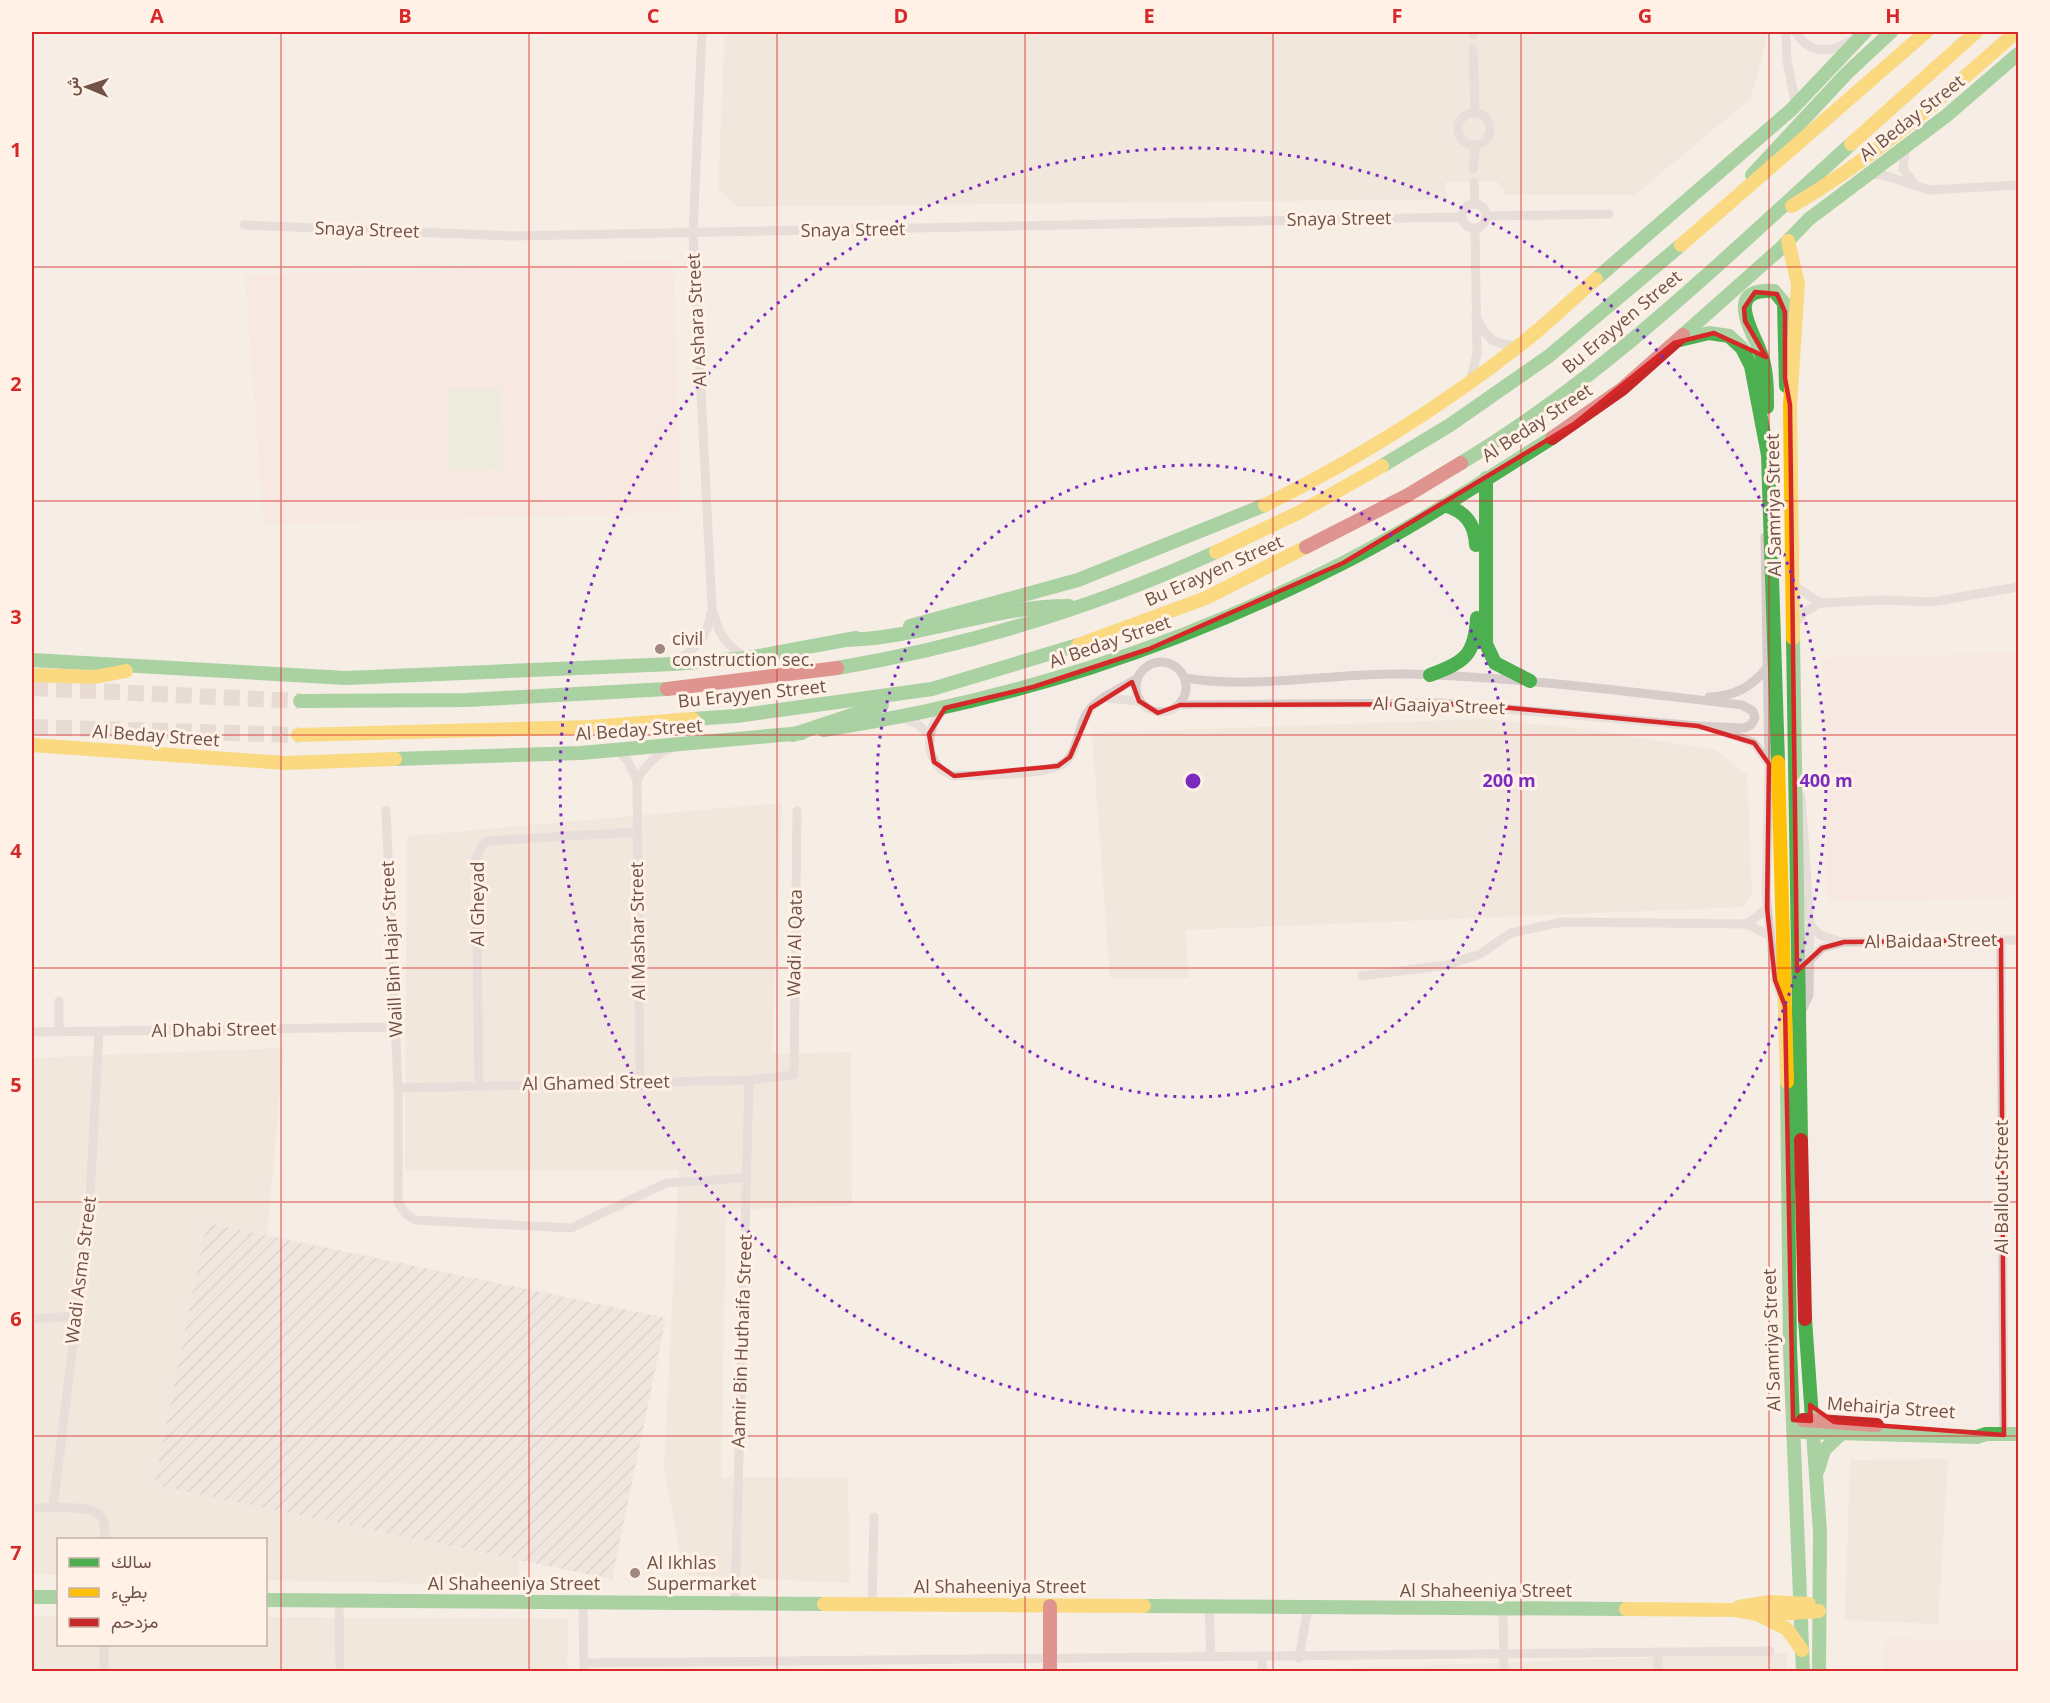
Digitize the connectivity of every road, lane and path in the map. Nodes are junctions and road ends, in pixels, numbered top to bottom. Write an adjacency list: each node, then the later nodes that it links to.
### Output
1 (702, 32): 28 (street, Al Ashara Street)
2 (1786, 32): 11 (street)
3 (1796, 32): 4 (street)
4 (1865, 32): 11 (main road)
5 (1891, 32): 20 (main road)
6 (1926, 32): 20 (main road, Bu Erayyen Street)
7 (1976, 32): 22 (main road, Bu Erayyen Street)
8 (2016, 32): 22 (main road)
9 (1473, 49): 12 (street)
10 (2019, 54): 14 (main road, Al Beday Street)
11 (1796, 105): 32 (main road)
12 (1475, 112): 13 (street); 13 (street)
13 (1474, 145): 15 (street)
14 (1906, 145): 16 (main road, Al Beday Street); 19 (street)
15 (1473, 169)
16 (1870, 173): 19 (street); 29 (main road, Al Beday Street)
17 (1474, 182): 21 (street)
18 (2019, 186): 19 (street)
19 (1918, 188)
20 (1739, 196): 42 (main road, Bu Erayyen Street)
21 (1475, 204): 24 (street); 25 (street)
22 (1775, 213): 56 (main road, Bu Erayyen Street)
23 (1609, 214): 25 (street)
24 (1462, 216): 27 (street); 28 (street, Snaya Street)
25 (1486, 216): 27 (street)
26 (244, 225): 28 (street, Snaya Street)
27 (1475, 229): 30 (street)
28 (693, 233): 43 (street, Al Ashara Street)
29 (1788, 241): 31 (main road, Al Beday Street); 34 (main road, Al Samriya Street)
30 (1475, 315): 32 (street); 33 (street)
31 (1674, 343): 35 (main road, Al Samriya Street); 36 (main road, Al Beday Street)
32 (1520, 345): 33 (main road)
33 (1470, 380): 45 (main road)
34 (1790, 405): 35 (main road); 39 (main road, Al Samriya Street)
35 (1768, 455): 37 (main road, Al Samriya Street)
36 (1486, 478): 38 (main road, Al Beday Street); 55 (main road)
37 (1769, 499): 50 (street, Al Samriya Street); 87 (main road, Al Samriya Street)
38 (1444, 505): 52 (main road); 62 (main road, Al Beday Street)
39 (1793, 585): 41 (street); 44 (main road, Al Samriya Street)
40 (2019, 587): 41 (street)
41 (1820, 603): 44 (street)
42 (1079, 607): 45 (main road); 59 (main road, Bu Erayyen Street)
43 (712, 608): 46 (street, Al Ashara Street); 48 (street, Al Ashara Street)
44 (1794, 625): 72 (main road, Al Samriya Street)
45 (846, 640): 46 (main road)
46 (748, 658): 48 (main road)
47 (32, 660): 49 (main road)
48 (673, 664): 49 (main road)
49 (136, 668): 51 (main road)
50 (1767, 668): 58 (street, Al Gaaiya Street); 71 (street, Al Samriya Street)
51 (32, 675)
52 (1430, 675): 53 (street, Al Gaaiya Street); 55 (street, Al Gaaiya Street)
53 (1185, 678): 54 (street); 61 (street)
54 (1136, 679): 57 (street); 60 (street)
55 (1530, 681): 58 (street, Al Gaaiya Street)
56 (932, 689): 66 (main road, Bu Erayyen Street); 67 (main road)
57 (1107, 698): 60 (street); 65 (street)
58 (1683, 698): 64 (street, Al Gaaiya Street)
59 (300, 701)
60 (1139, 701): 61 (street)
61 (1180, 705): 64 (street, Al Gaaiya Street)
62 (945, 708): 63 (main road, Al Beday Street); 65 (street)
63 (901, 718): 65 (street); 67 (main road, Al Beday Street)
64 (1698, 726): 71 (street, Al Gaaiya Street)
65 (929, 734)
66 (298, 735)
67 (792, 735): 69 (main road, Al Beday Street)
68 (32, 745): 70 (main road, Al Beday Street)
69 (677, 746): 70 (main road, Al Beday Street); 73 (street)
70 (617, 750): 73 (street)
71 (1768, 764): 77 (street, Al Samriya Street)
72 (1795, 771): 79 (street, Al Samriya Street); 88 (main road, Al Samriya Street)
73 (637, 779): 76 (street, Al Mashar Street)
74 (386, 810): 89 (street, Waill Bin Hajar Street)
75 (797, 811): 93 (street, Wadi Al Qata)
76 (637, 832): 95 (street, Al Mashar Street); 96 (street, Al Gheyad)
77 (1767, 908): 78 (street); 80 (street, Al Samriya Street)
78 (1747, 924): 80 (street); 85 (street)
79 (1810, 925): 83 (street, Al Baidaa Street); 84 (street, Al Samriya Street)
80 (1770, 936): 87 (street, Al Samriya Street)
81 (2001, 940): 82 (street, Al Baidaa Street); 83 (street, Al Baidaa Street); 108 (street, Al Ballout Street)
82 (2019, 940)
83 (1844, 942): 84 (street, Al Baidaa Street)
84 (1810, 960): 88 (street, Al Samriya Street)
85 (1362, 976)
86 (59, 1001): 92 (street)
87 (1785, 1006): 99 (main road, Al Samriya Street)
88 (1798, 1019): 98 (main road, Al Samriya Street)
89 (396, 1027): 90 (street, Al Dhabi Street); 97 (street, Waill Bin Hajar Street)
90 (99, 1031): 92 (street, Al Dhabi Street); 101 (street, Wadi Asma Street)
91 (32, 1032): 92 (street, Al Dhabi Street)
92 (59, 1032)
93 (794, 1075): 94 (street, Al Ghamed Street)
94 (749, 1080): 95 (street, Al Ghamed Street); 100 (street, Aamir Bin Huthaifa Street)
95 (640, 1082): 96 (street, Al Ghamed Street)
96 (479, 1086): 97 (street, Al Ghamed Street)
97 (398, 1088): 100 (street, Waill Bin Hajar Street)
98 (1801, 1149): 99 (main road); 103 (main road, Al Samriya Street)
99 (1786, 1150): 104 (main road, Al Samriya Street)
100 (746, 1178): 121 (street, Aamir Bin Huthaifa Street)
101 (76, 1316): 102 (street); 111 (street, Wadi Asma Street)
102 (32, 1319)
103 (1809, 1390): 105 (main road, Al Samriya Street); 106 (main road)
104 (1794, 1426): 105 (main road, Mehairja Street); 114 (main road, Al Samriya Street)
105 (1811, 1426): 106 (main road, Mehairja Street); 109 (main road, Al Samriya Street)
106 (1838, 1428): 108 (main road, Mehairja Street); 109 (main road)
107 (2019, 1434): 108 (main road, Mehairja Street)
108 (2004, 1435)
109 (1819, 1500): 129 (main road, Al Samriya Street)
110 (32, 1508): 111 (street)
111 (53, 1508): 113 (street)
112 (874, 1517): 122 (street)
113 (105, 1538)
114 (1801, 1566): 120 (main road); 126 (main road, Al Samriya Street)
115 (32, 1597): 116 (main road)
116 (57, 1597)
117 (267, 1600): 118 (main road, Al Shaheeniya Street)
118 (339, 1600): 119 (main road, Al Shaheeniya Street); 143 (street)
119 (583, 1602): 121 (main road, Al Shaheeniya Street); 141 (street)
120 (1770, 1602): 126 (main road, Al Shaheeniya Street); 128 (main road, Al Shaheeniya Street)
121 (735, 1603): 122 (main road, Al Shaheeniya Street)
122 (872, 1604): 123 (main road, Al Shaheeniya Street)
123 (1050, 1606): 124 (main road, Al Shaheeniya Street); 140 (main road)
124 (1209, 1607): 125 (main road, Al Shaheeniya Street); 136 (street)
125 (1308, 1607): 127 (main road, Al Shaheeniya Street); 138 (street)
126 (1800, 1608): 129 (main road, Al Shaheeniya Street); 130 (main road, Al Shaheeniya Street); 132 (main road, Al Samriya Street)
127 (1503, 1610): 128 (main road, Al Shaheeniya Street); 135 (street)
128 (1735, 1610): 130 (main road, Al Shaheeniya Street)
129 (1820, 1611): 149 (main road, Al Samriya Street)
130 (1756, 1614): 132 (main road)
131 (104, 1646): 142 (street)
132 (1802, 1650): 148 (main road, Al Samriya Street)
133 (1770, 1651): 134 (street)
134 (1658, 1652): 135 (street); 147 (street)
135 (1504, 1656): 138 (street); 146 (street)
136 (1211, 1657): 137 (street); 140 (street)
137 (1262, 1657): 138 (street); 145 (street)
138 (1299, 1658)
139 (867, 1660): 140 (street); 141 (street); 144 (street)
140 (1050, 1666)
141 (584, 1667)
142 (104, 1671)
143 (339, 1671)
144 (867, 1671)
145 (1262, 1671)
146 (1504, 1671)
147 (1658, 1671)
148 (1803, 1671)
149 (1819, 1671)

